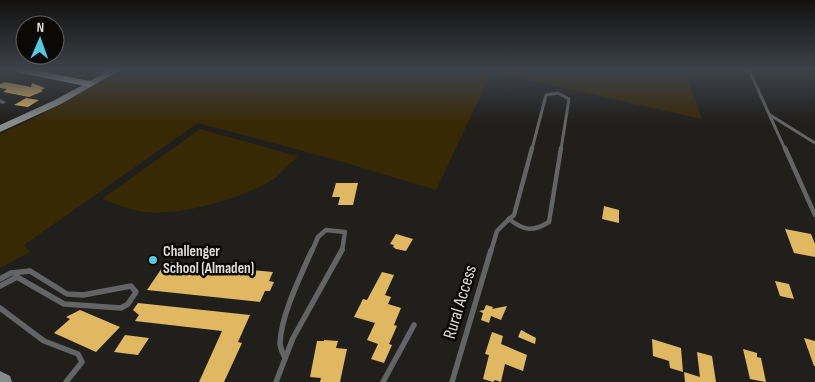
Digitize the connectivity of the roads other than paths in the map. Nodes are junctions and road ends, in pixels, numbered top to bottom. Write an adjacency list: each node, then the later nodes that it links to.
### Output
1 (74, 88): 4 (main road)
2 (84, 88): 4 (main road)
3 (757, 88): 5 (lane)
4 (76, 93): 6 (main road)
5 (770, 115): 7 (lane); 8 (lane)
6 (0, 129)
7 (815, 143)
8 (815, 215)
9 (510, 220): 9 (lane); 18 (lane, Rural Access)
10 (0, 280): 11 (lane)
11 (0, 286)
12 (0, 308): 15 (lane)
13 (414, 325): 17 (lane)
14 (285, 358): 14 (lane); 16 (lane)
15 (66, 382)
16 (276, 382)
17 (383, 382)
18 (452, 382)

